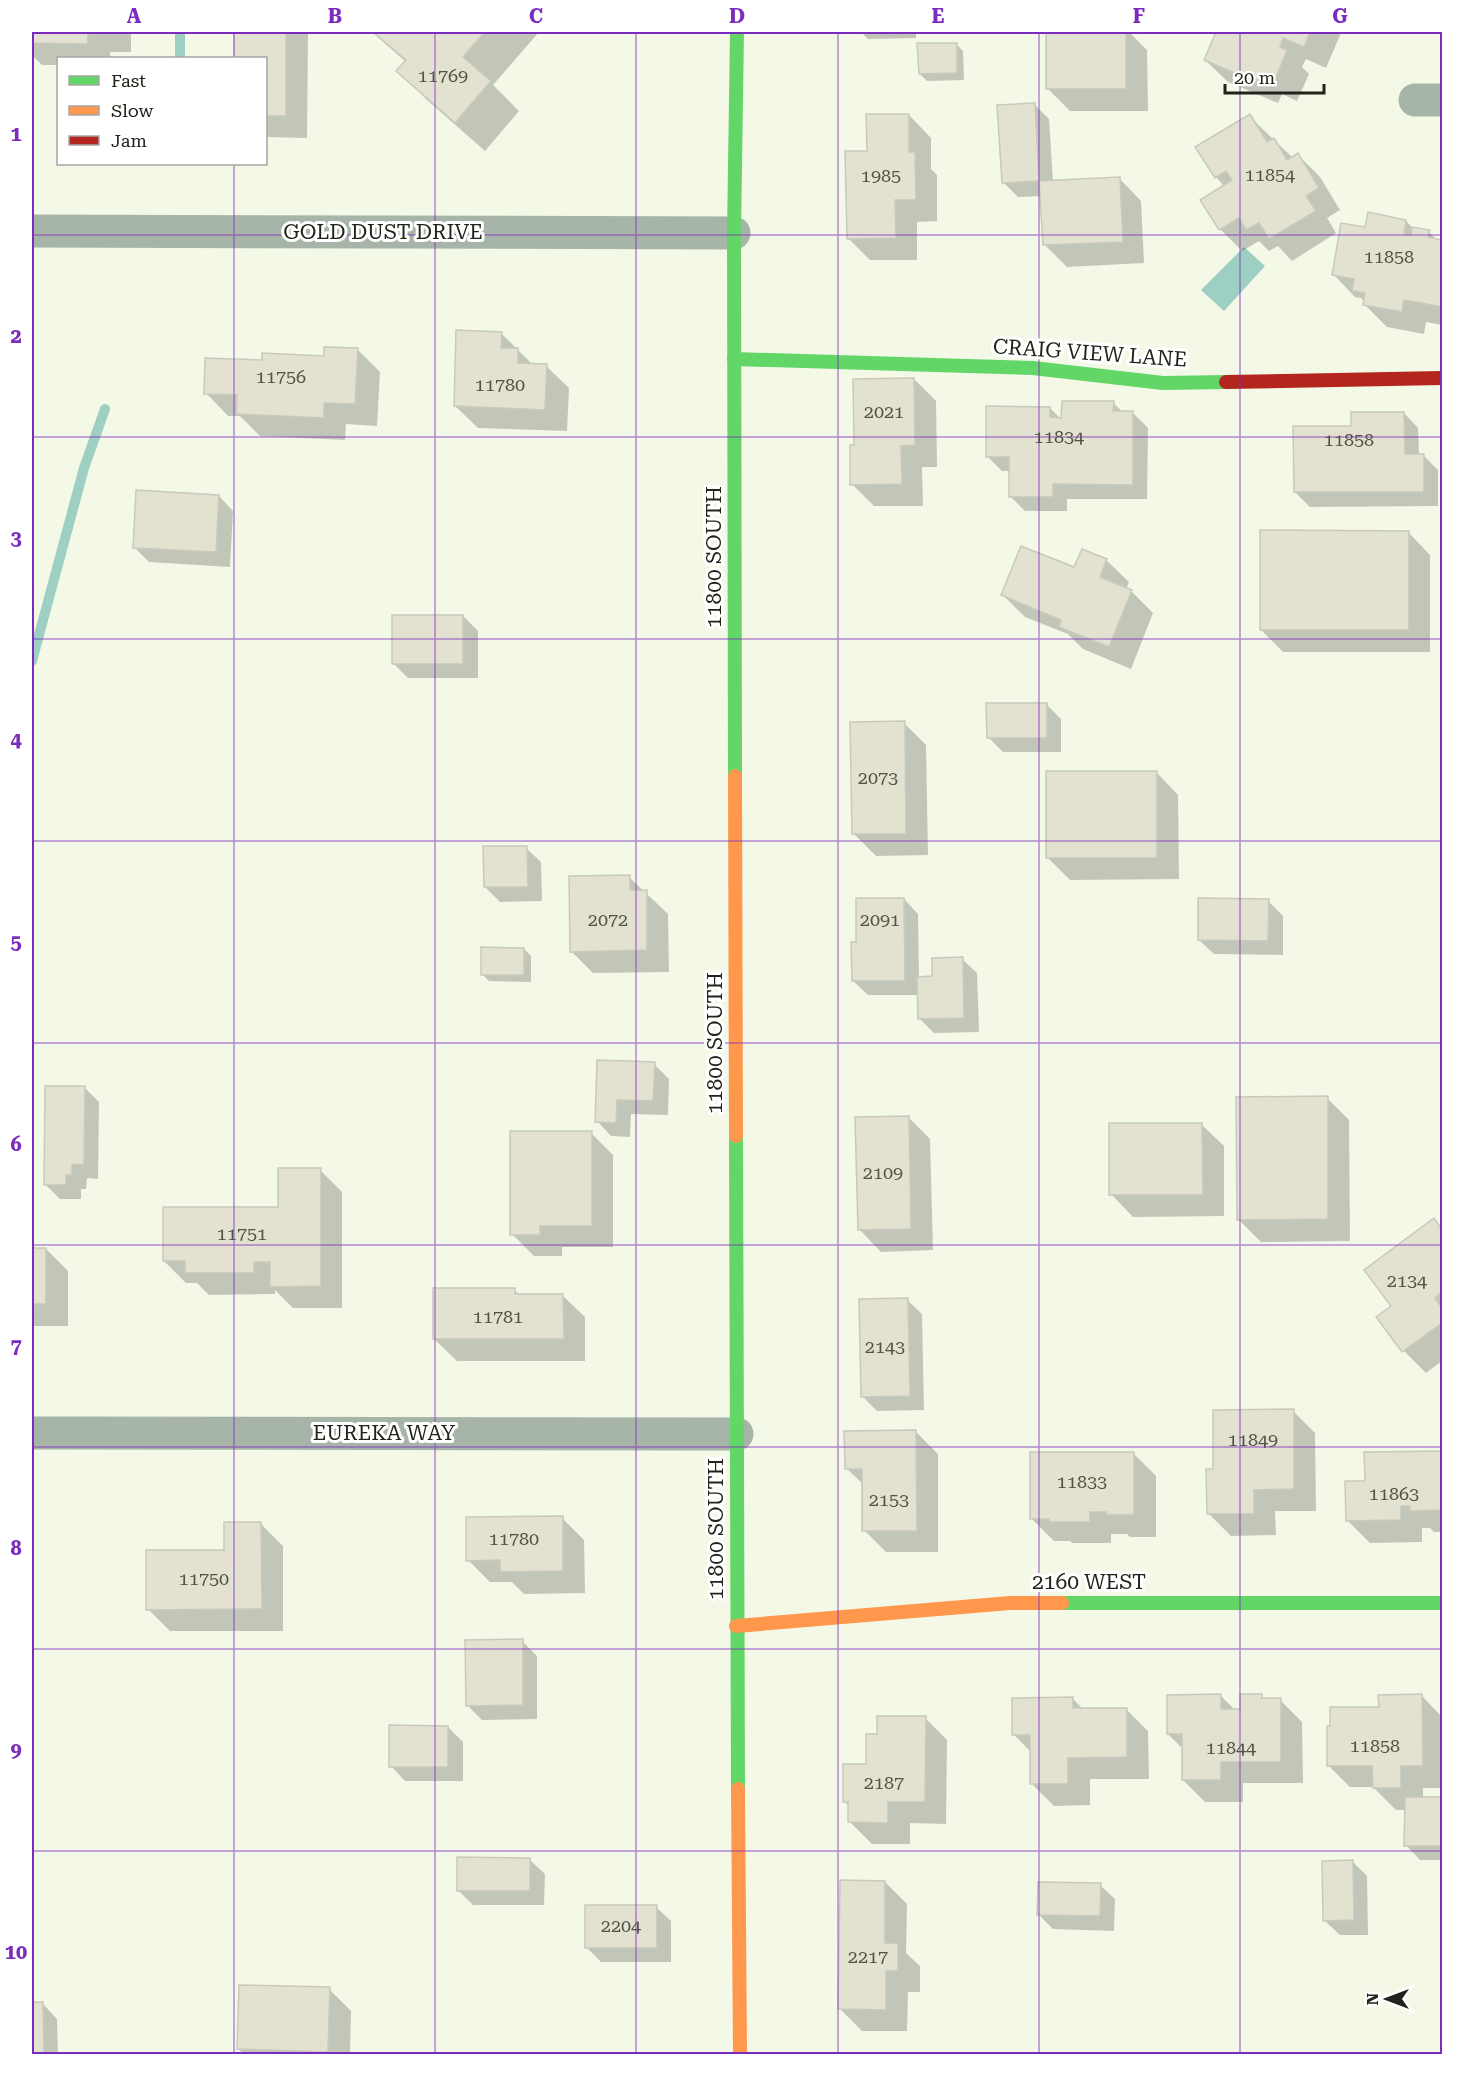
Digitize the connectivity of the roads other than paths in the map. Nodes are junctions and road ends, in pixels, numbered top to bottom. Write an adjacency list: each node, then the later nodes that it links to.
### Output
1 (737, 32): 3 (main road, 11800 SOUTH)
2 (32, 231): 3 (street, GOLD DUST DRIVE)
3 (734, 233): 4 (main road, 11800 SOUTH)
4 (734, 359): 5 (main road, CRAIG VIEW LANE); 7 (main road, 11800 SOUTH)
5 (1443, 378)
6 (32, 1433): 7 (street, EUREKA WAY)
7 (738, 1434): 9 (main road, 11800 SOUTH)
8 (1443, 1603): 9 (main road, 2160 WEST)
9 (736, 1626): 10 (main road, 11800 SOUTH)
10 (740, 2055)

